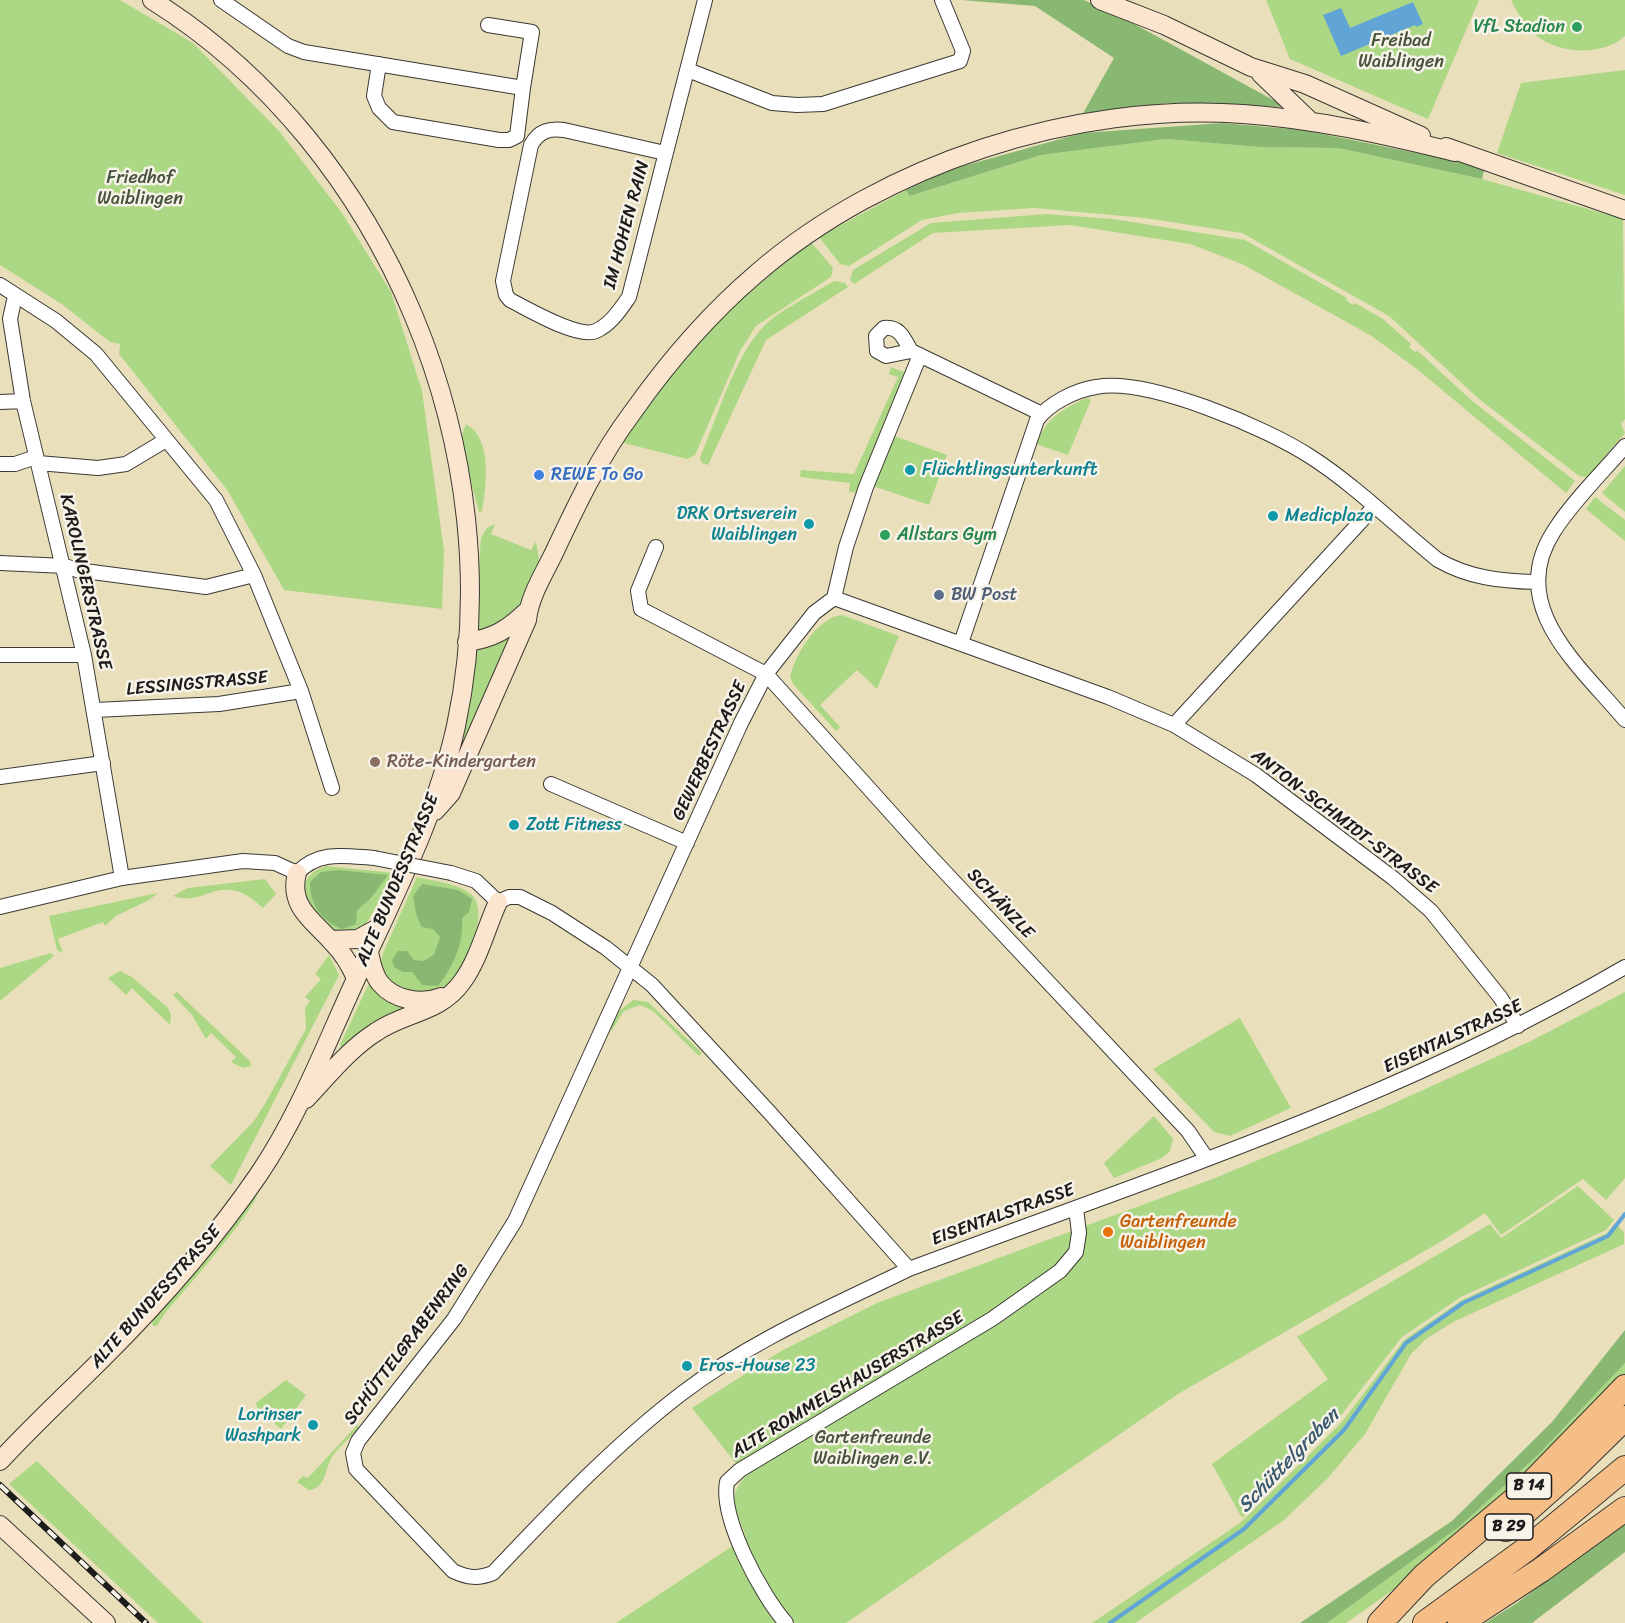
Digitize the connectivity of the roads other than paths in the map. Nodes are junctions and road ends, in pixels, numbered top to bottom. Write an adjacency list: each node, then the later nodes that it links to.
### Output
1 (152, 0): 32 (main road, ALTE BUNDESSTRASSE)
2 (220, 0): 7 (street)
3 (705, 0): 9 (street, IM HOHEN RAIN)
4 (942, 0): 9 (street)
5 (1100, 0): 8 (main road)
6 (488, 25): 10 (street)
7 (379, 64): 10 (street); 10 (street)
8 (1251, 67): 11 (main road); 12 (main road)
9 (688, 70): 13 (street, IM HOHEN RAIN)
10 (524, 88)
11 (1309, 120): 12 (main road); 31 (main road)
12 (1455, 152): 14 (main road)
13 (665, 153): 13 (street, IM HOHEN RAIN)
14 (1625, 210)
15 (0, 285): 16 (street)
16 (15, 296): 17 (street, KAROLINGERSTRASSE); 20 (street)
17 (23, 401): 18 (street); 22 (street, KAROLINGERSTRASSE)
18 (0, 402)
19 (1042, 414): 24 (street); 30 (street); 33 (street)
20 (166, 440): 22 (street); 28 (street)
21 (1625, 446): 29 (street)
22 (37, 460): 23 (street); 27 (street, KAROLINGERSTRASSE)
23 (0, 464)
24 (1374, 507): 29 (street); 40 (street)
25 (656, 547): 36 (street, GEWERBESTRASSE)
26 (0, 563): 27 (street)
27 (65, 566): 28 (street); 35 (street, KAROLINGERSTRASSE)
28 (254, 575): 37 (street)
29 (1536, 582): 39 (street)
30 (834, 598): 33 (street, ANTON-SCHMIDT-STRASSE); 36 (street)
31 (528, 609): 32 (main road); 45 (main road)
32 (466, 642): 45 (main road, ALTE BUNDESSTRASSE)
33 (961, 643): 40 (street, ANTON-SCHMIDT-STRASSE)
34 (0, 655): 35 (street)
35 (84, 655): 38 (street, KAROLINGERSTRASSE)
36 (766, 674): 46 (street, GEWERBESTRASSE); 60 (street, SCHÄNZLE)
37 (302, 691): 38 (street, LESSINGSTRASSE); 44 (street)
38 (95, 710): 41 (street, KAROLINGERSTRASSE)
39 (1625, 720)
40 (1173, 725): 58 (street, ANTON-SCHMIDT-STRASSE)
41 (104, 763): 42 (street); 48 (street, KAROLINGERSTRASSE)
42 (0, 777)
43 (552, 784): 46 (street)
44 (333, 788)
45 (426, 821): 51 (main road, ALTE BUNDESSTRASSE)
46 (687, 843): 55 (street, GEWERBESTRASSE)
47 (297, 873): 48 (street); 49 (street, bridge); 52 (main road)
48 (122, 878): 50 (street)
49 (498, 902): 55 (street); 57 (main road)
50 (0, 907)
51 (380, 927): 52 (main road); 53 (main road, ALTE BUNDESSTRASSE)
52 (331, 940): 56 (main road)
53 (369, 951): 56 (main road, ALTE BUNDESSTRASSE); 57 (main road)
54 (1625, 967): 58 (street, EISENTALSTRASSE)
55 (630, 968): 62 (street); 62 (street, SCHÜTTELGRABENRING)
56 (356, 978): 59 (main road, ALTE BUNDESSTRASSE)
57 (453, 992): 59 (main road)
58 (1518, 1026): 60 (street, EISENTALSTRASSE)
59 (293, 1113): 65 (main road, ALTE BUNDESSTRASSE)
60 (1207, 1159): 61 (street, EISENTALSTRASSE)
61 (1076, 1208): 62 (street, EISENTALSTRASSE); 70 (street, ALTE ROMMELSHAUSERSTRASSE)
62 (909, 1269)
63 (1625, 1386): 71 (highway, B 14)
64 (1625, 1418): 71 (highway, B 29)
65 (3, 1458)
66 (1625, 1468): 72 (highway, B 14)
67 (1625, 1509): 73 (highway)
68 (0, 1525): 69 (main road)
69 (106, 1623)
70 (786, 1623)
71 (1381, 1623)
72 (1425, 1623)
73 (1460, 1623)

